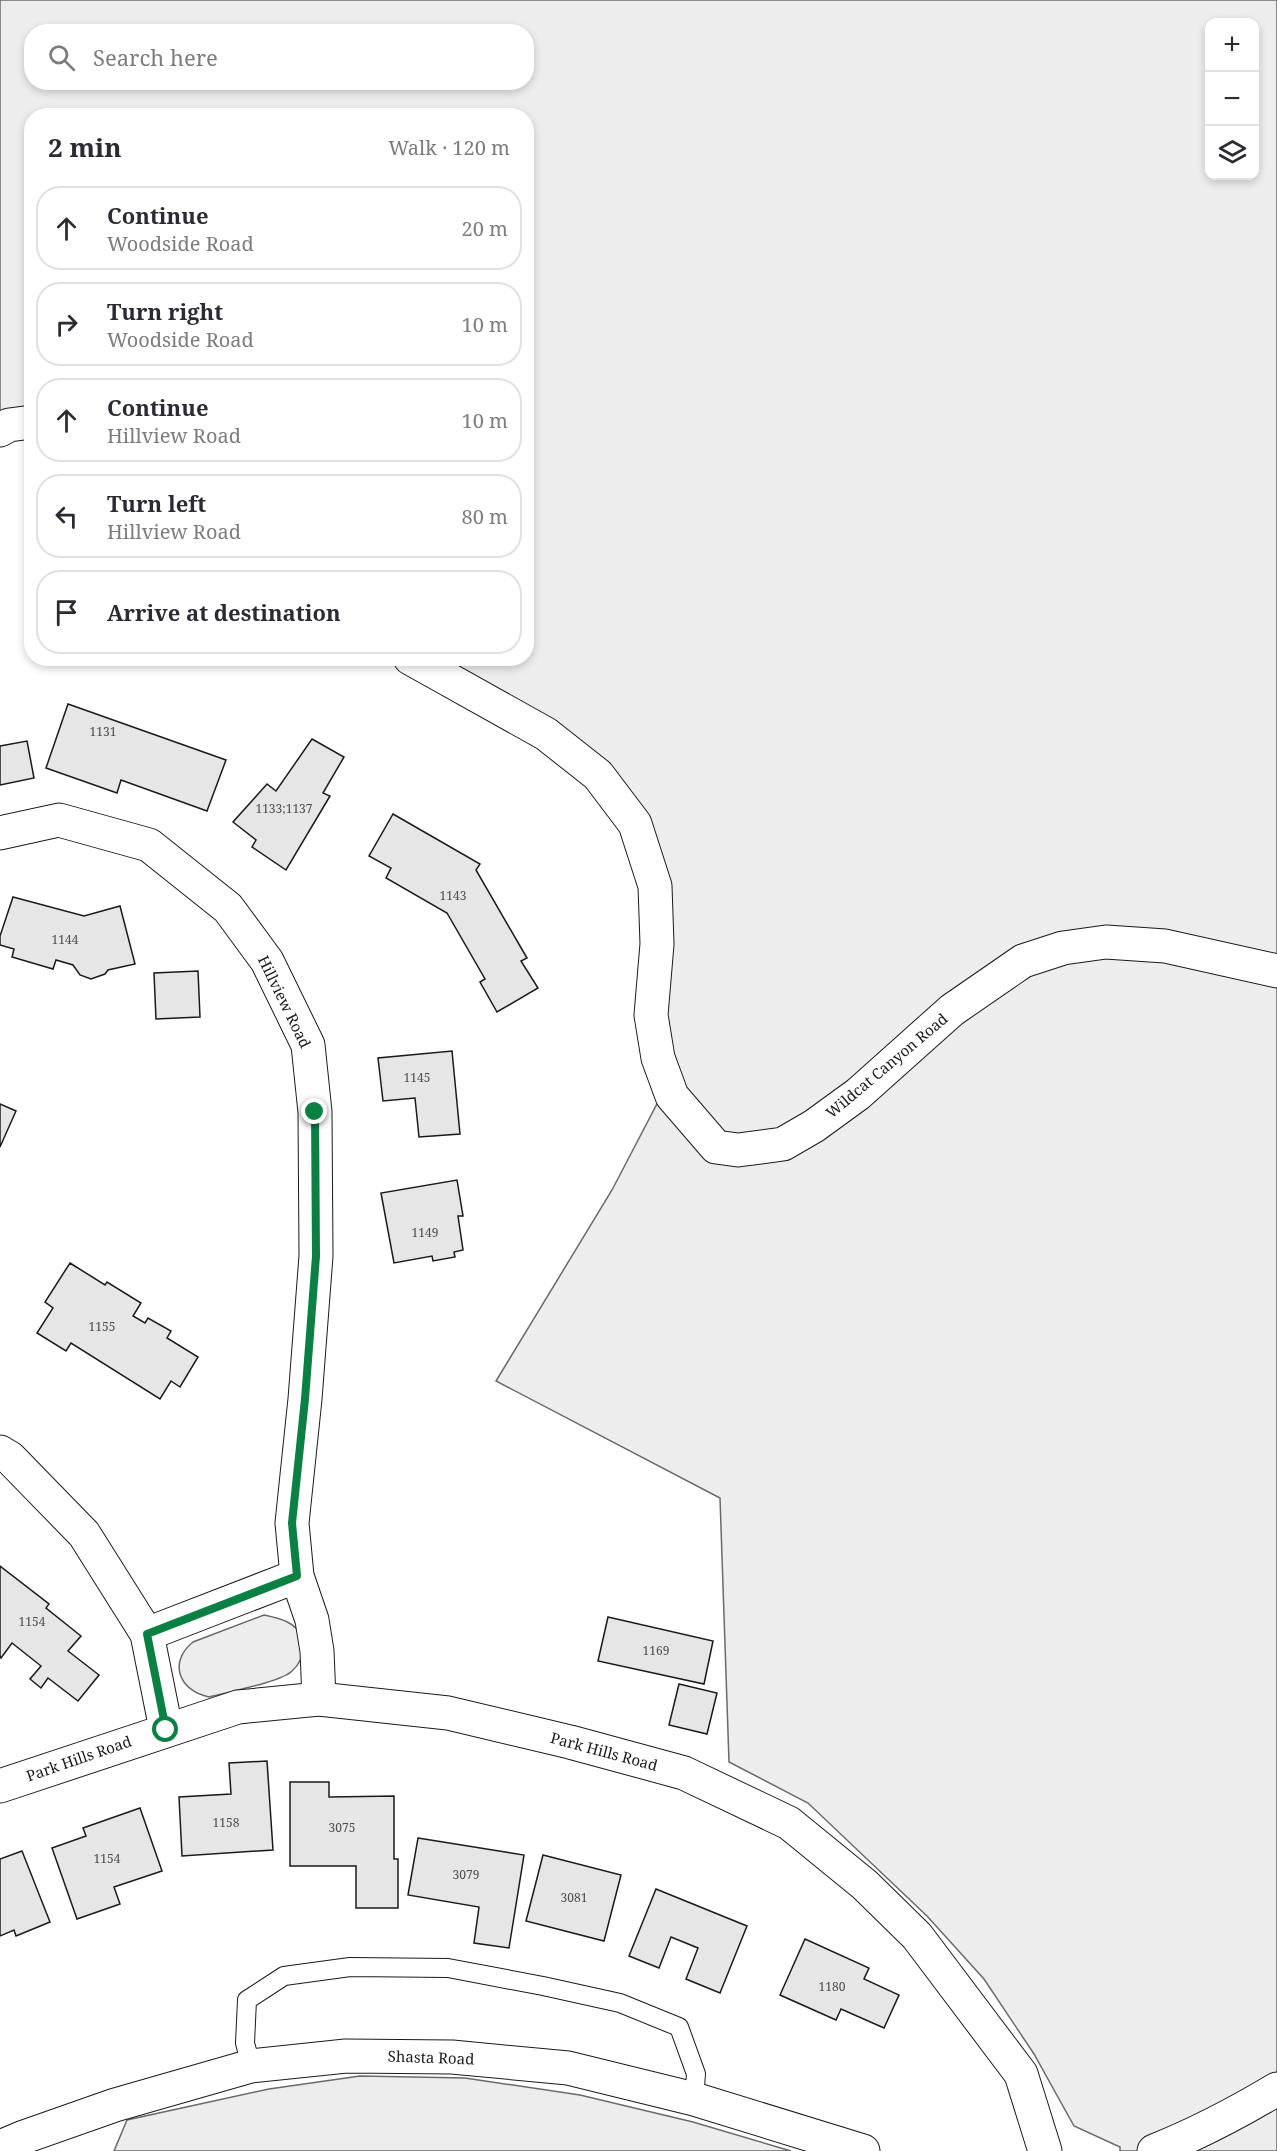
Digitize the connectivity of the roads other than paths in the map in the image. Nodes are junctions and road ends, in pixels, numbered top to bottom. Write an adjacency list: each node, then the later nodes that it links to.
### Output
1 (24, 423): 2 (street)
2 (0, 430)
3 (424, 666): 5 (street, Wildcat Canyon Road)
4 (0, 833): 7 (street, Hillview Road)
5 (1277, 971)
6 (0, 1452): 8 (street)
7 (297, 1576): 8 (street); 9 (street, Hillview Road)
8 (147, 1634): 10 (street)
9 (319, 1699): 10 (street, Park Hills Road); 18 (street, Park Hills Road)
10 (166, 1730): 11 (street, Park Hills Road)
11 (0, 1786)
12 (251, 2066): 14 (street, Shasta Road); 14 (lane); 16 (street, Shasta Road)
13 (1277, 2089): 15 (street)
14 (694, 2099): 17 (street, Shasta Road)
15 (1233, 2115): 19 (street); 20 (street)
16 (0, 2147)
17 (863, 2151)
18 (1044, 2151)
19 (1154, 2151)
20 (1220, 2151)

